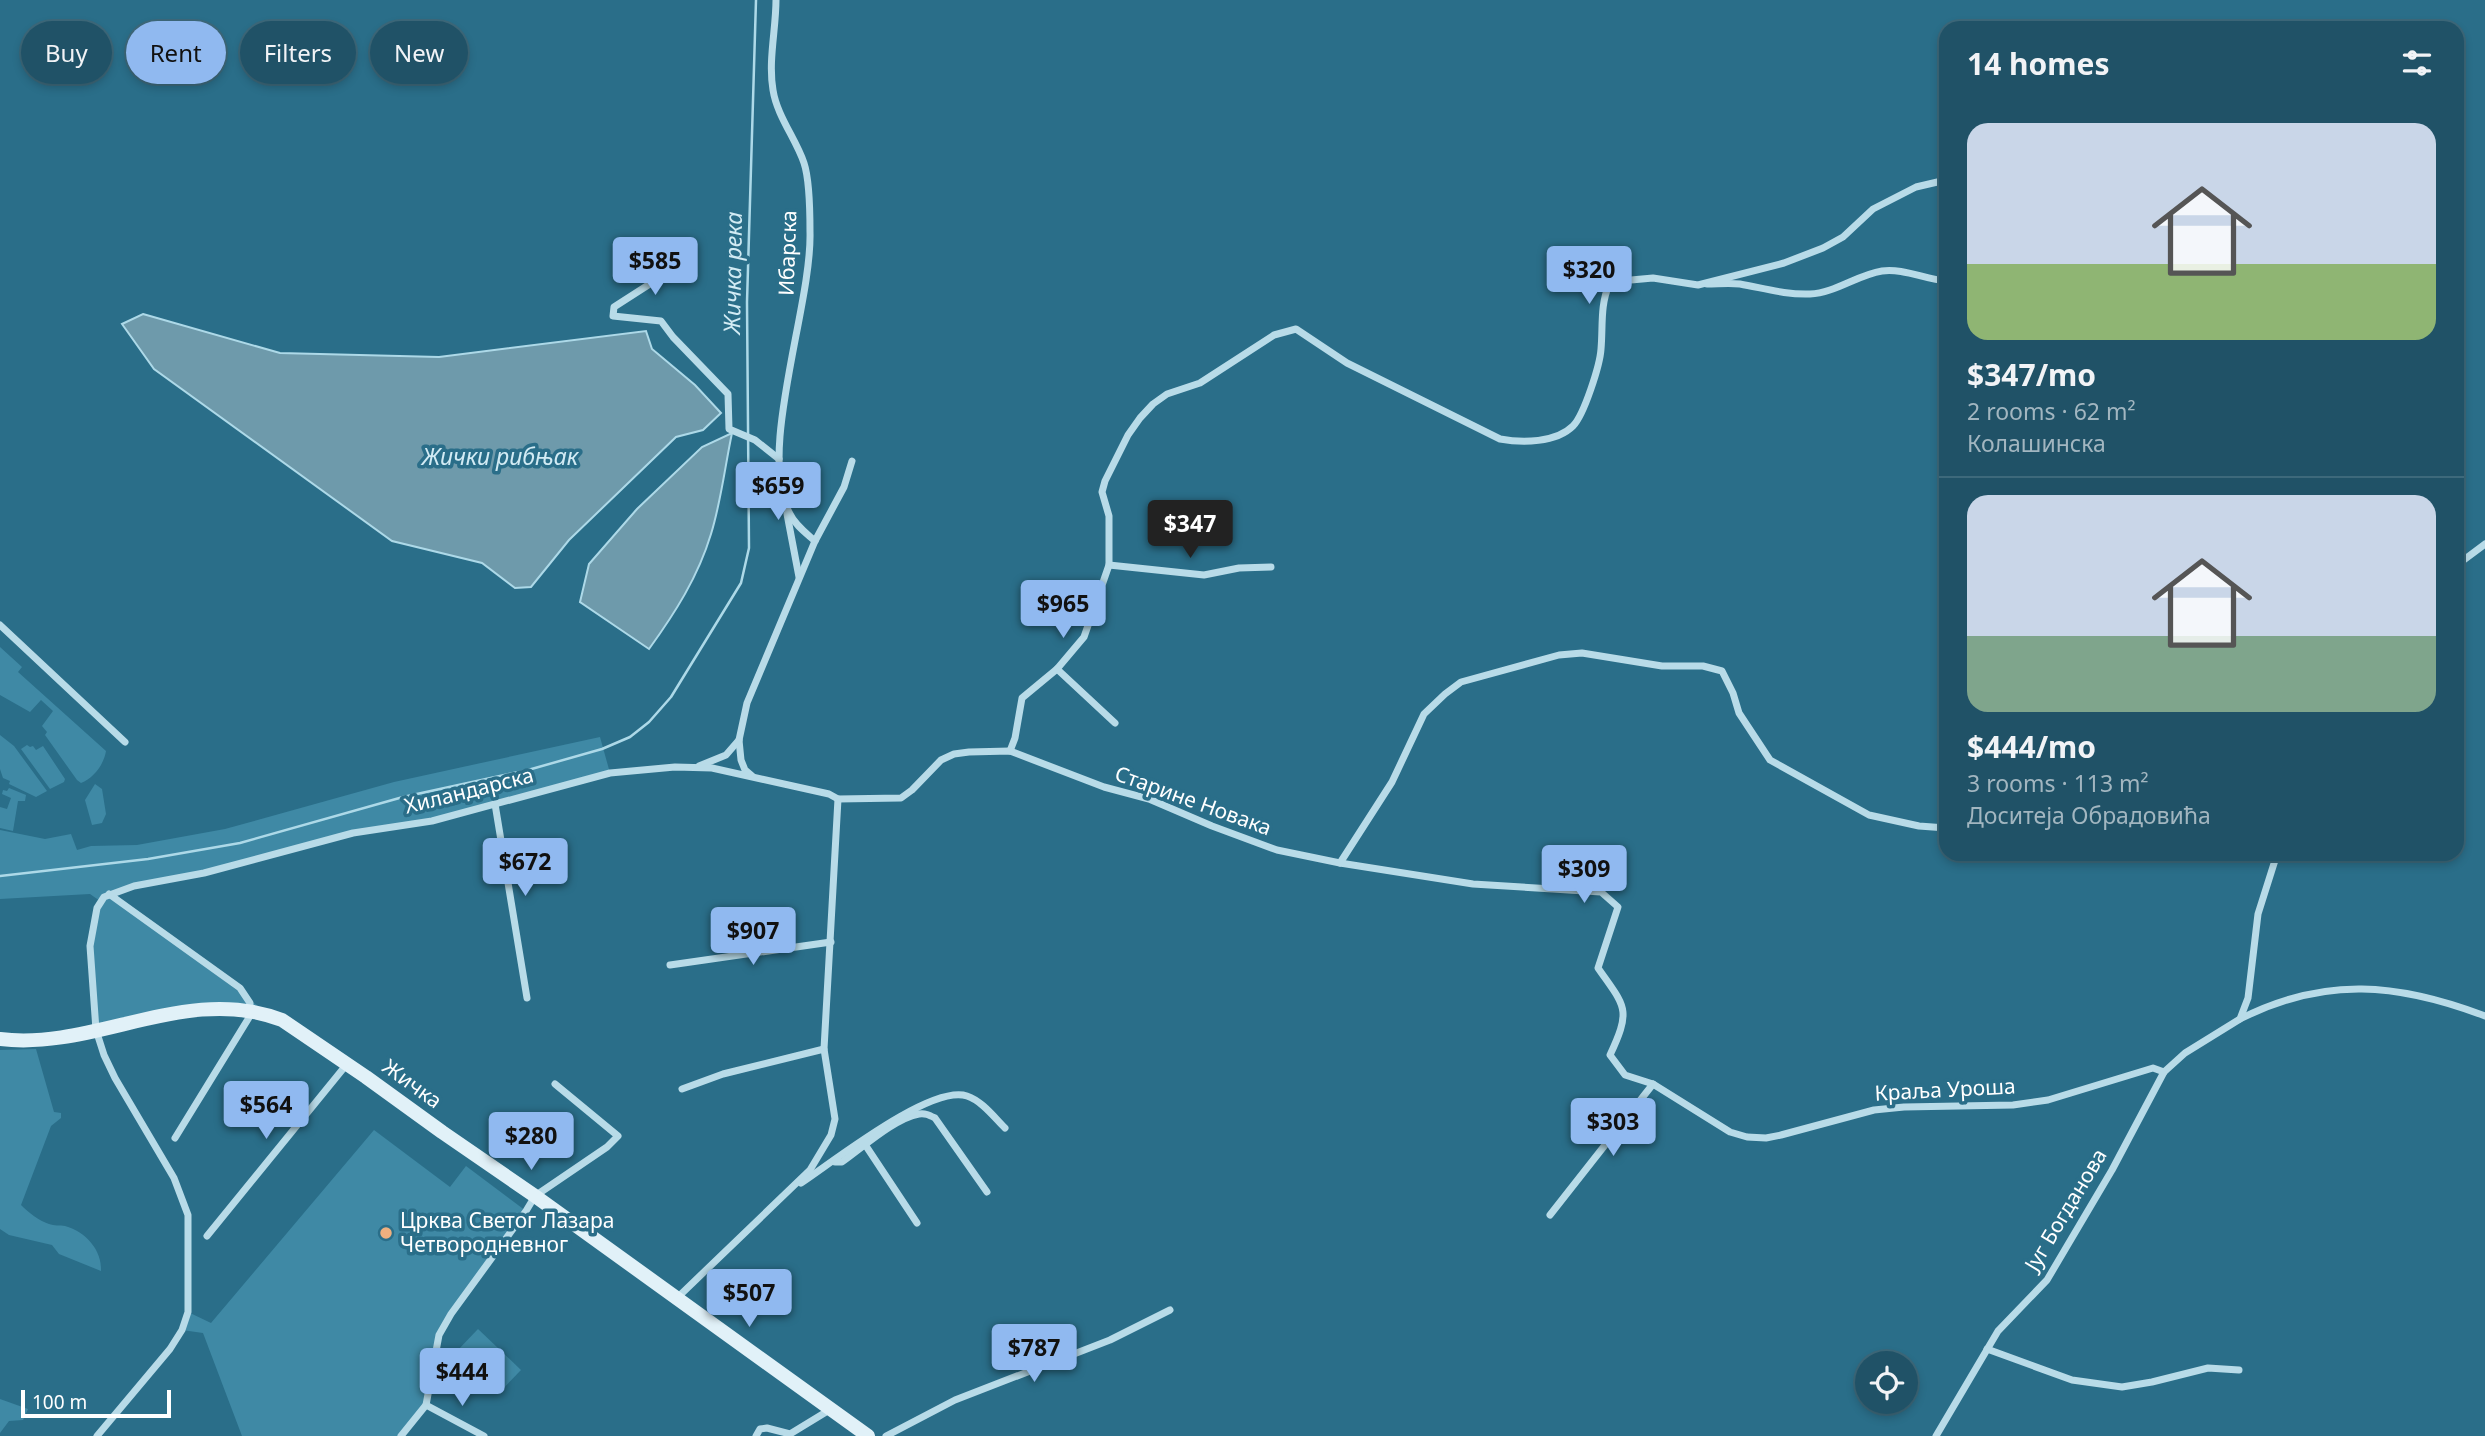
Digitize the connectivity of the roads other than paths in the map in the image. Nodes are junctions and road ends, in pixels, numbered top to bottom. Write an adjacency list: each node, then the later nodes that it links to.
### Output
1 (776, 3): 6 (street, Ибарска)
2 (1939, 182): 5 (street)
3 (674, 264): 6 (street)
4 (1939, 280): 5 (street)
5 (1698, 285): 12 (street)
6 (779, 459): 8 (street, Ибарска)
7 (852, 460): 9 (street)
8 (786, 506): 9 (street, Ибарска); 14 (street, Ибарска)
9 (815, 541): 14 (street)
10 (2485, 544): 11 (street)
11 (2464, 560)
12 (1109, 565): 13 (street); 16 (street)
13 (1271, 567)
14 (799, 577): 18 (street)
15 (0, 625): 19 (street)
16 (1057, 670): 17 (street); 20 (street)
17 (1115, 723)
18 (739, 740): 21 (street); 22 (street)
19 (125, 742)
20 (1010, 751): 23 (street, Старине Новака); 27 (street, Старине Новака)
21 (695, 767): 22 (street, Хиландарска); 24 (street, Хиландарска)
22 (755, 778): 23 (street, Хиландарска)
23 (838, 799): 29 (street)
24 (495, 804): 28 (street, Хиландарска); 31 (street)
25 (1939, 827): 27 (street)
26 (2275, 861): 34 (street)
27 (1340, 863): 41 (street, Краља Уроша)
28 (109, 894): 32 (street); 35 (street)
29 (831, 942): 30 (street); 37 (street)
30 (670, 965)
31 (527, 998)
32 (251, 1012): 35 (main road, Жичка); 38 (main road, Жичка); 44 (street)
33 (2485, 1016): 34 (street, Југ Богданова)
34 (2240, 1019): 39 (street, Југ Богданова)
35 (96, 1030): 36 (main road, Жичка); 59 (street)
36 (0, 1039)
37 (824, 1049): 42 (street); 47 (street)
38 (347, 1063): 49 (main road, Жичка); 52 (street)
39 (2164, 1072): 41 (street, Краља Уроша); 55 (street, Југ Богданова)
40 (555, 1084): 49 (street)
41 (1653, 1084): 50 (street)
42 (682, 1089)
43 (1005, 1128): 46 (street)
44 (175, 1138)
45 (866, 1146): 46 (street); 48 (street); 51 (street)
46 (834, 1161): 47 (street)
47 (790, 1190): 53 (street)
48 (987, 1192)
49 (535, 1196): 53 (main road, Жичка); 57 (street)
50 (1550, 1214)
51 (917, 1223)
52 (207, 1236)
53 (676, 1298): 58 (main road, Жичка)
54 (1170, 1310): 64 (street)
55 (1987, 1349): 56 (street); 65 (street, Југ Богданова)
56 (2239, 1370)
57 (426, 1405): 60 (street); 61 (street)
58 (831, 1409): 62 (street); 63 (main road, Жичка)
59 (97, 1436)
60 (401, 1436)
61 (484, 1436)
62 (756, 1436)
63 (868, 1436)
64 (886, 1436)
65 (1936, 1436)

